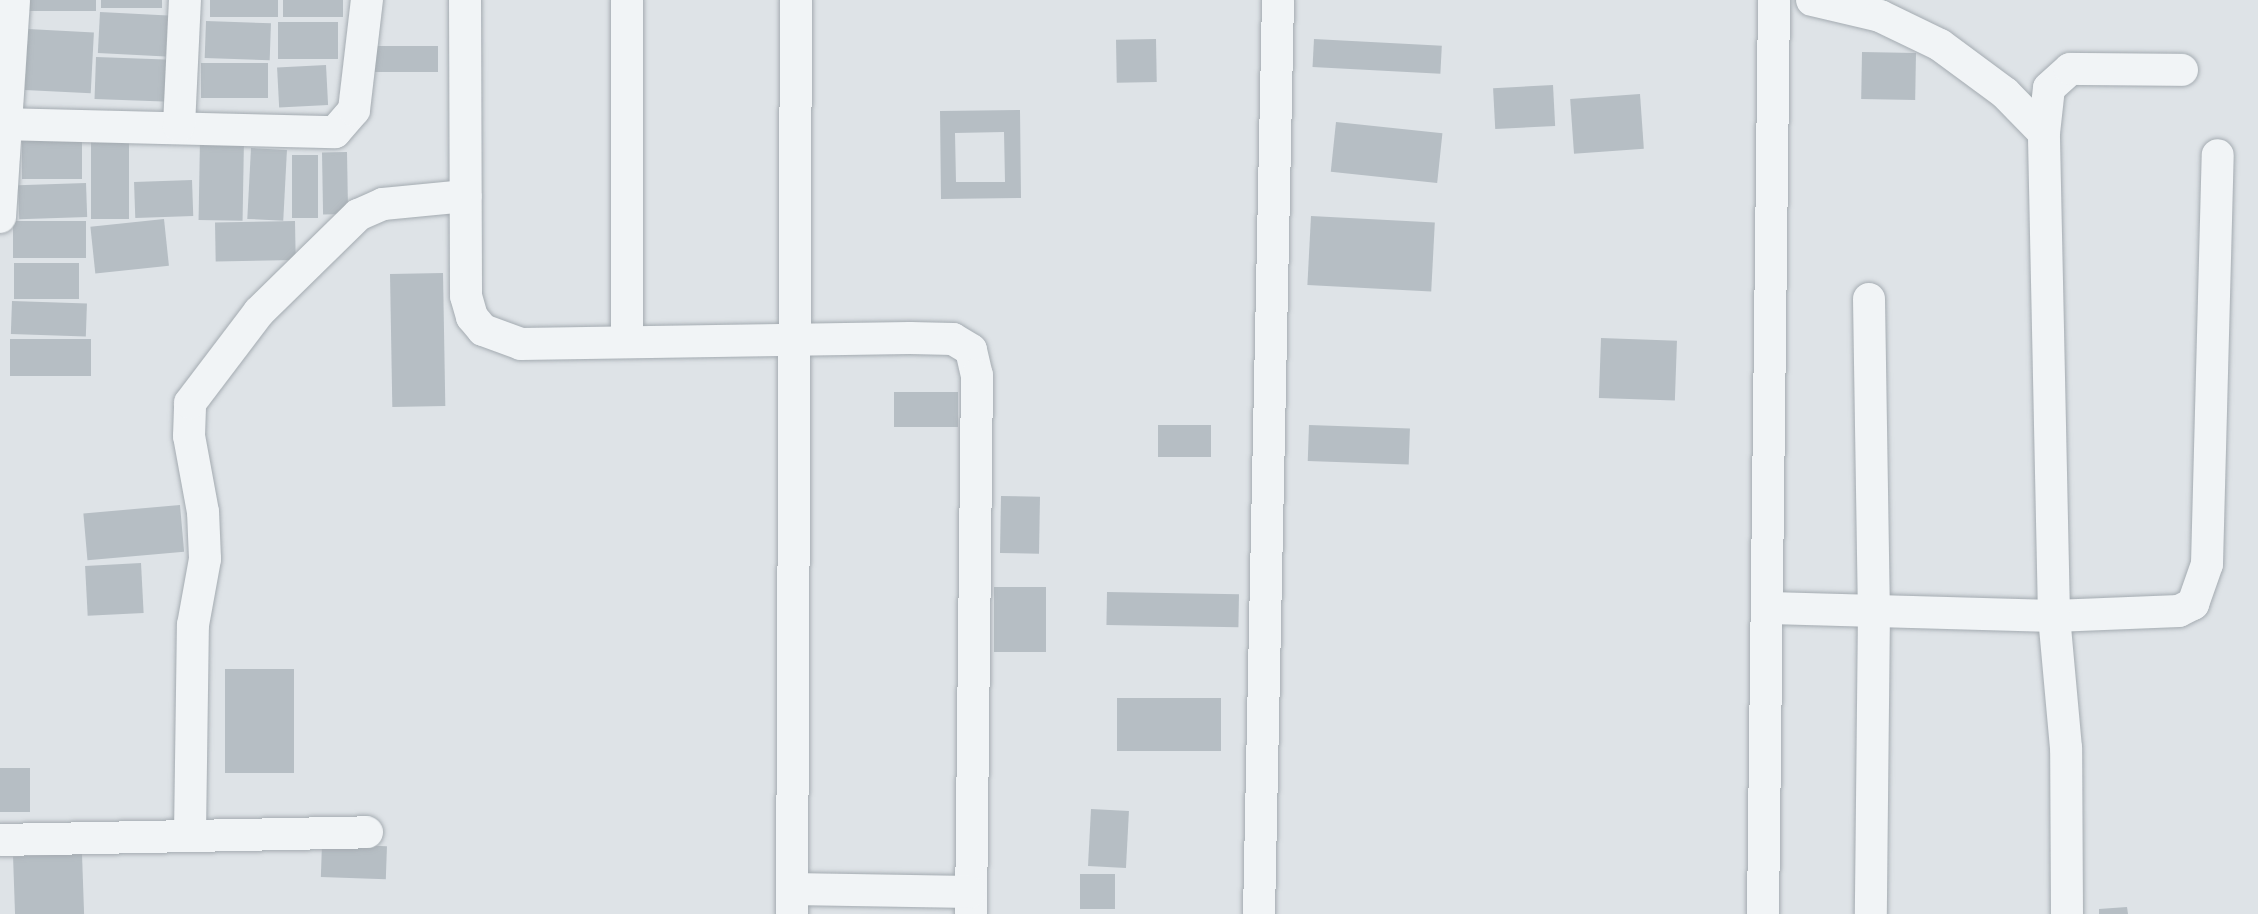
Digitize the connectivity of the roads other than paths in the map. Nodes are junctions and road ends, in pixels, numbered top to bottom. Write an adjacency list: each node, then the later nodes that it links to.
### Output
1 (14, 0): 11 (street)
2 (185, 0): 12 (street)
3 (367, 0): 12 (street)
4 (465, 0): 15 (street)
5 (627, 0): 18 (street)
6 (796, 0): 19 (street)
7 (1278, 0): 28 (street)
8 (1774, 0): 20 (street)
9 (1812, 0): 13 (street)
10 (2182, 70): 13 (street)
11 (4, 124): 12 (street); 16 (street)
12 (179, 126)
13 (2044, 133): 22 (street)
14 (2218, 155): 22 (street)
15 (466, 196): 18 (street); 24 (street)
16 (0, 217)
17 (1869, 299): 21 (street)
18 (627, 339): 19 (street)
19 (796, 339): 26 (street); 27 (street)
20 (1770, 608): 21 (street); 29 (street)
21 (1874, 610): 22 (street); 30 (street)
22 (2054, 616): 31 (street)
23 (367, 832): 24 (street)
24 (190, 834): 25 (street)
25 (0, 840)
26 (792, 902): 27 (street)
27 (970, 903)
28 (1259, 914)
29 (1763, 914)
30 (1871, 914)
31 (2067, 914)

